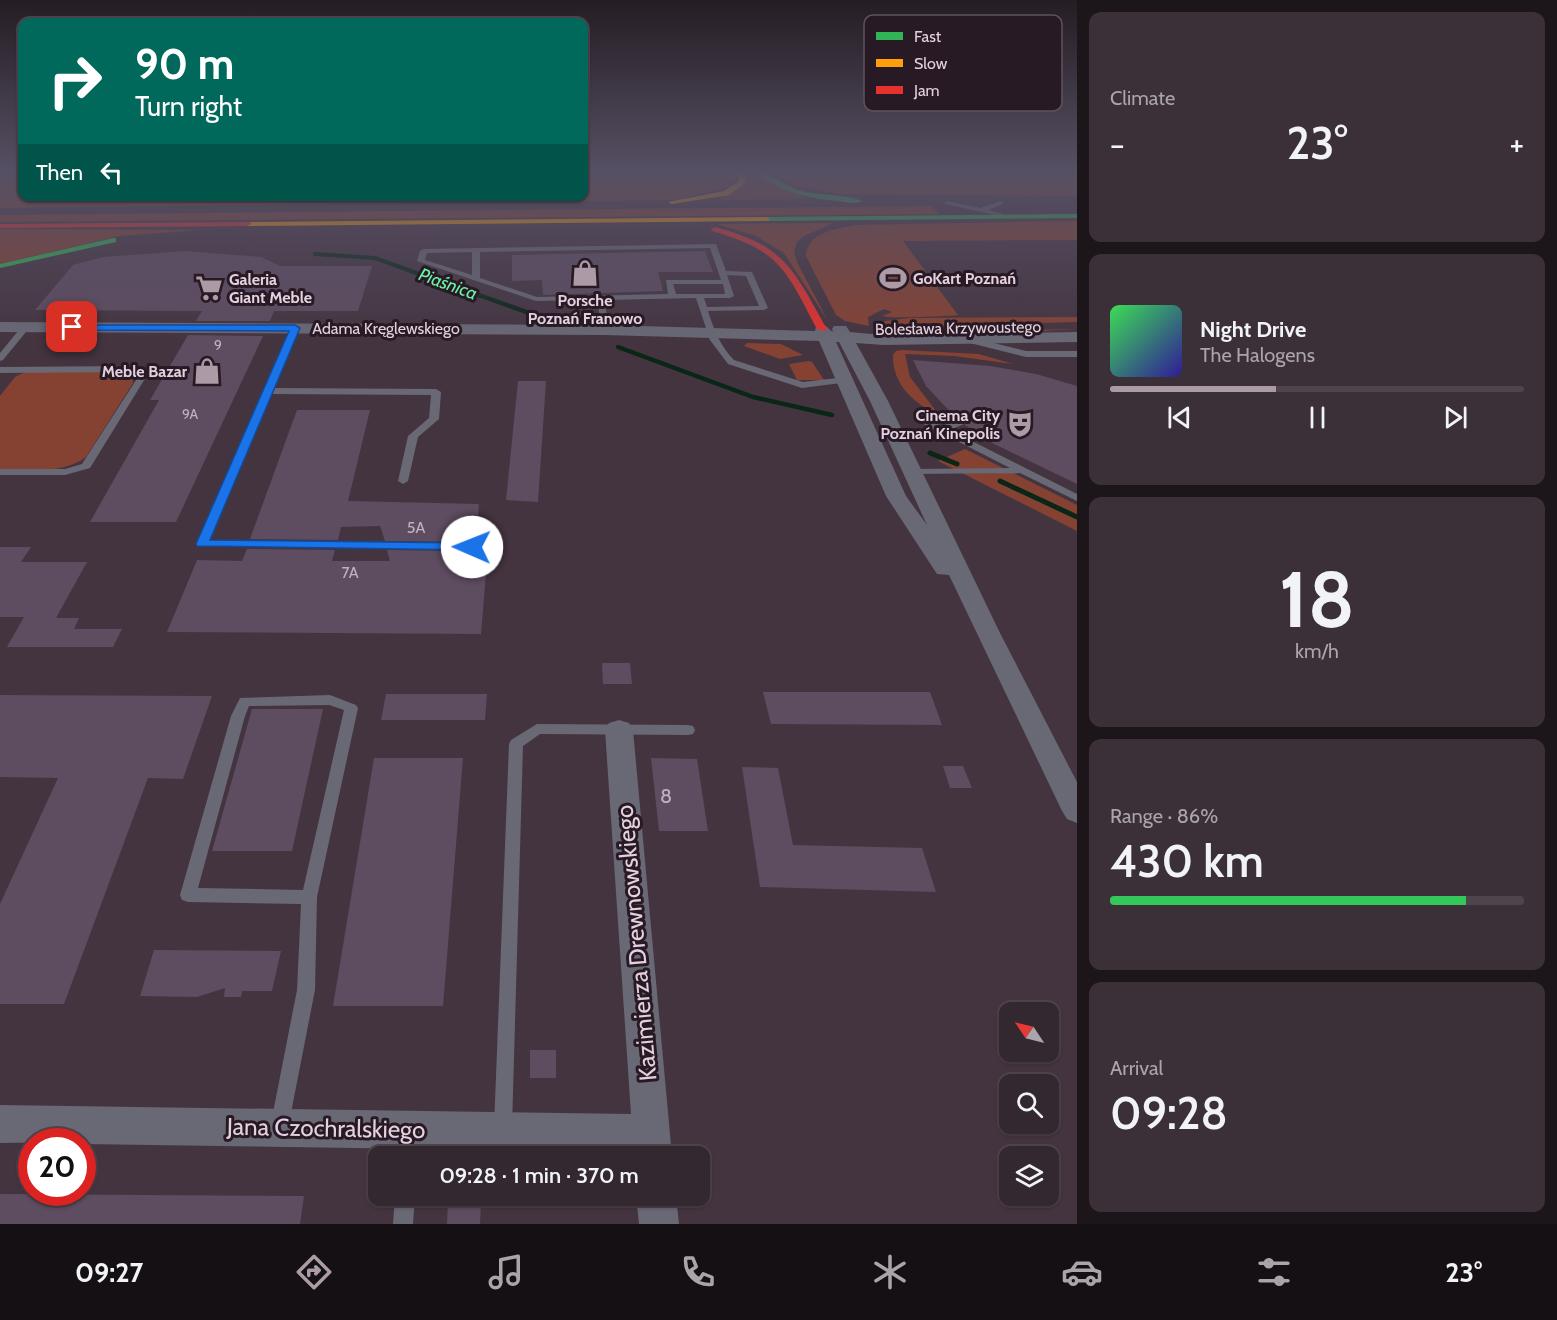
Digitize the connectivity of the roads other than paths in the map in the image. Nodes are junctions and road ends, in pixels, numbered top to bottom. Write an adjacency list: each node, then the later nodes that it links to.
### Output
1 (282, 228): 6 (main road)
2 (710, 228): 15 (main road)
3 (833, 228): 4 (main road)
4 (821, 231)
5 (476, 250): 7 (lane); 8 (lane); 8 (lane)
6 (0, 266)
7 (724, 278): 10 (lane); 11 (lane); 14 (lane)
8 (476, 279): 12 (lane)
9 (699, 296): 10 (lane); 11 (lane); 13 (lane)
10 (730, 296): 14 (lane)
11 (673, 297): 12 (lane)
12 (600, 298): 20 (lane)
13 (704, 309): 14 (lane); 21 (lane)
14 (735, 309)
15 (831, 323): 16 (street, Bolesława Krzywoustego); 21 (street, Adama Kręglewskiego); 21 (street, Adama Kręglewskiego); 23 (street, Bolesława Krzywoustego); 29 (street); 36 (street)
16 (1077, 326)
17 (0, 327): 18 (street, Adama Kręglewskiego)
18 (26, 327): 19 (street, Adama Kręglewskiego); 27 (lane)
19 (295, 328): 20 (street, Adama Kręglewskiego); 30 (lane)
20 (606, 330): 21 (street, Adama Kręglewskiego)
21 (711, 332): 29 (lane)
22 (1077, 337): 23 (street, Bolesława Krzywoustego)
23 (961, 338): 25 (lane)
24 (1077, 347): 25 (lane)
25 (1018, 352): 26 (lane)
26 (1077, 354)
27 (0, 358)
28 (0, 369): 35 (lane)
29 (846, 380): 37 (street)
30 (268, 391): 38 (lane); 40 (lane)
31 (919, 418): 33 (lane)
32 (961, 422): 33 (lane)
33 (941, 430): 34 (lane)
34 (1020, 471): 36 (lane); 39 (lane)
35 (0, 472)
36 (914, 472): 37 (street); 41 (street)
37 (887, 474): 41 (street)
38 (403, 481)
39 (1077, 498)
40 (472, 547)
41 (988, 633): 44 (street)
42 (619, 730): 43 (lane); 48 (lane); 50 (street, Kazimierza Drewnowskiego)
43 (688, 730)
44 (1077, 811)
45 (309, 897): 45 (lane); 47 (lane)
46 (0, 1124): 47 (street, Jana Czochralskiego)
47 (279, 1127): 49 (street, Jana Czochralskiego)
48 (503, 1131): 49 (street, Jana Czochralskiego); 50 (street, Jana Czochralskiego)
49 (406, 1143)
50 (652, 1145)
51 (404, 1206): 53 (lane)
52 (657, 1206): 54 (street)
53 (403, 1224)
54 (659, 1224)

